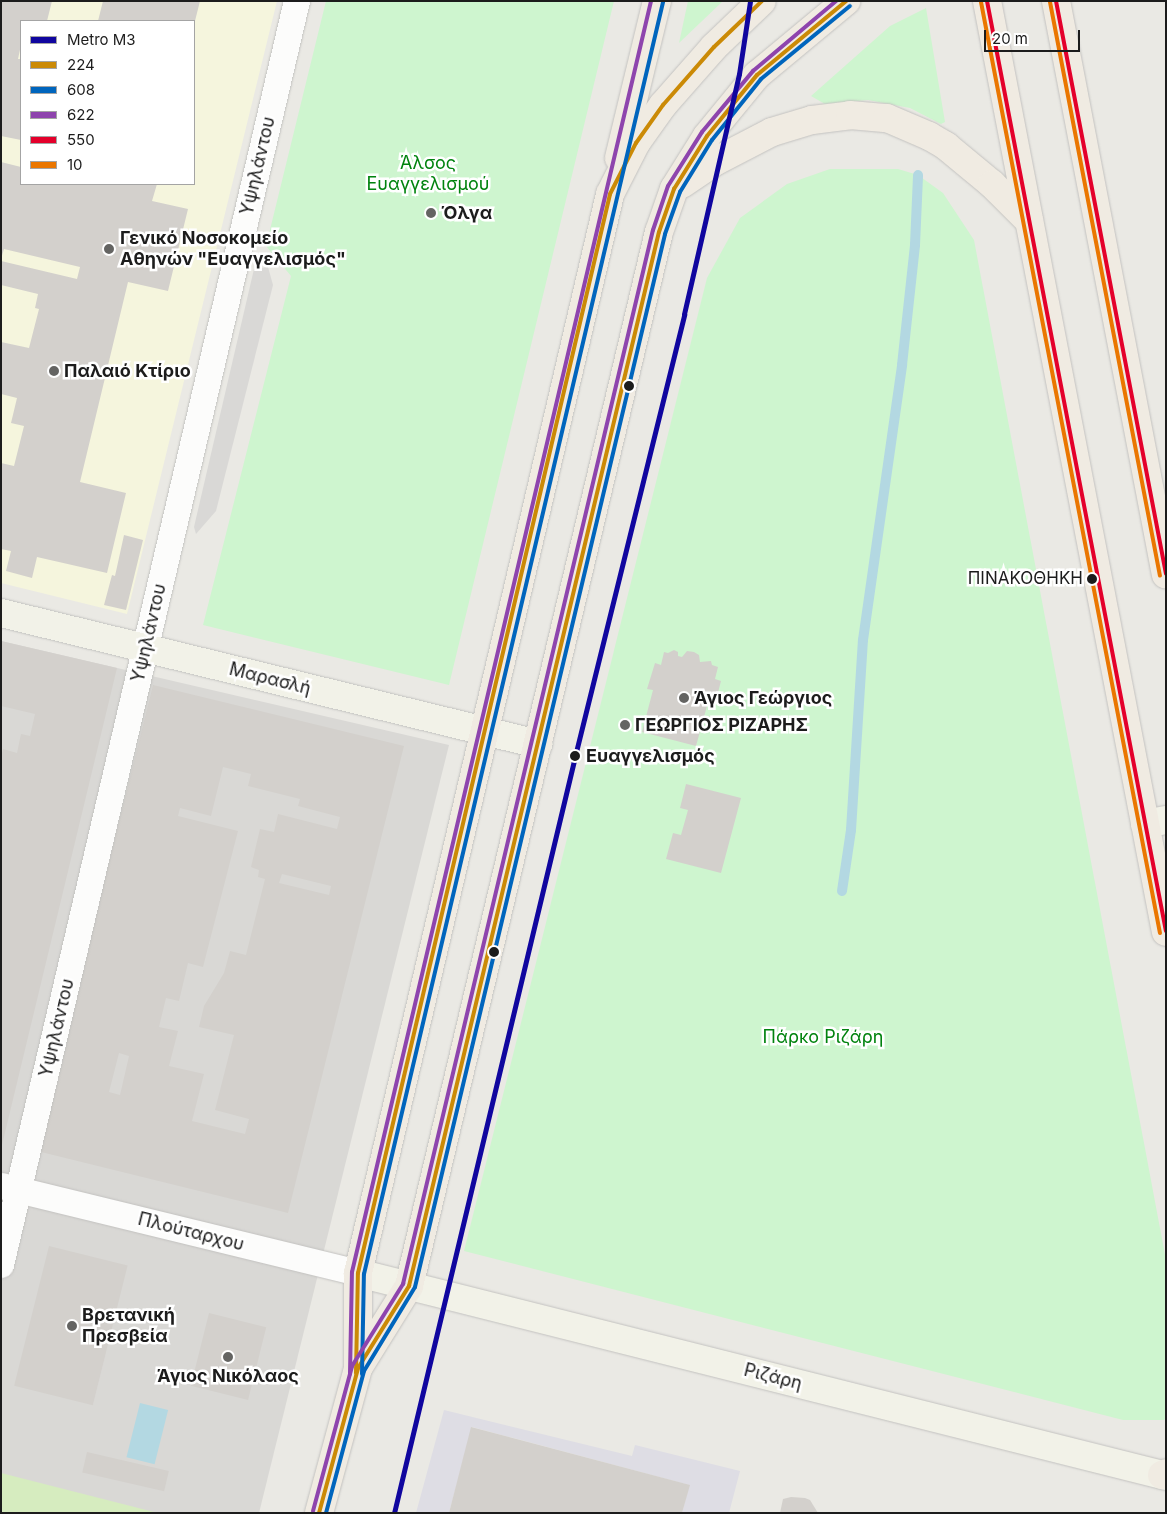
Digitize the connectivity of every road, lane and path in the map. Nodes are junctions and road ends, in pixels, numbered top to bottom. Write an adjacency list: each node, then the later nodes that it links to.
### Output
1 (297, 1): 12 (street, Υψηλάντου)
2 (657, 1): 8 (main road)
3 (762, 1): 8 (main road)
4 (846, 1): 7 (main road)
5 (987, 1): 9 (main road)
6 (1056, 1): 10 (main road)
7 (674, 189): 9 (main road); 14 (main road)
8 (610, 194): 13 (main road)
9 (1029, 221): 15 (main road)
10 (1166, 575)
11 (1, 613): 12 (street, Μαρασλή)
12 (145, 648): 13 (street, Μαρασλή); 17 (street, Υψηλάντου)
13 (484, 731): 14 (street, Μαρασλή); 19 (main road)
14 (538, 744): 20 (main road)
15 (1155, 822): 16 (main road)
16 (1166, 932)
17 (10, 1188): 18 (street, Υψηλάντου); 19 (street, Πλούταρχου)
18 (1, 1265)
19 (369, 1276): 20 (street, Ριζάρη); 21 (main road)
20 (409, 1286): 21 (main road); 22 (street, Ριζάρη)
21 (358, 1368): 23 (main road)
22 (1164, 1474)
23 (319, 1513)

